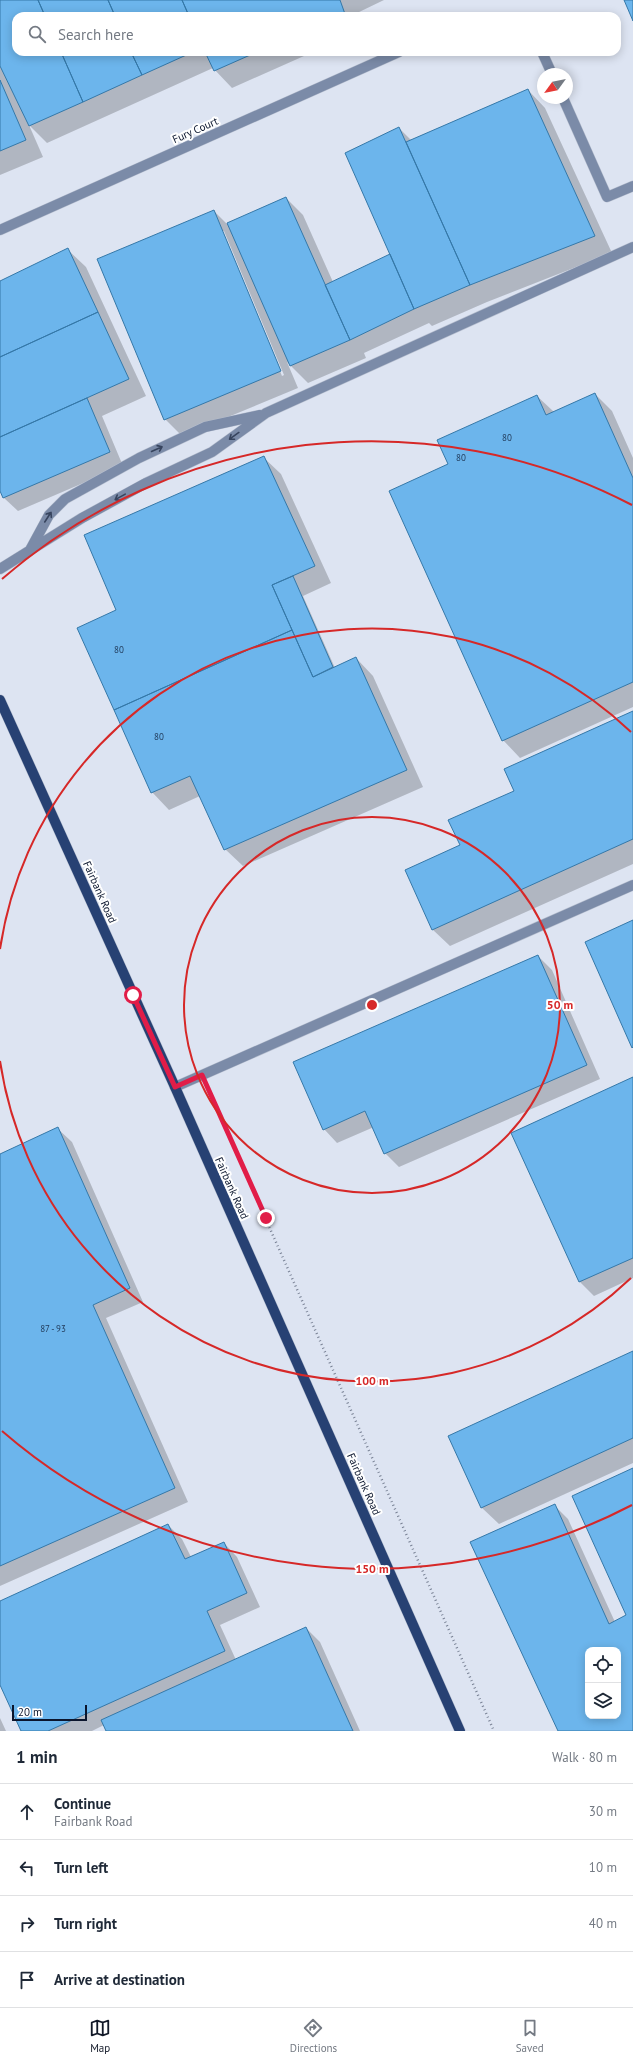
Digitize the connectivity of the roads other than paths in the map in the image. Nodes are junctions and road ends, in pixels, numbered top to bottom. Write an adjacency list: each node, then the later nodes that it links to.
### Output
1 (390, 56): 6 (street, Fury Court)
2 (544, 56): 3 (street)
3 (549, 68)
4 (566, 104): 5 (street)
5 (633, 186)
6 (0, 230)
7 (633, 247): 8 (street)
8 (266, 413): 9 (street, one-way to 9); 9 (street, one-way to 8)
9 (29, 551): 10 (street)
10 (0, 569)
11 (0, 700): 13 (main road, Fairbank Road)
12 (633, 885): 13 (street)
13 (175, 1087): 14 (main road, Fairbank Road)
14 (460, 1731)

